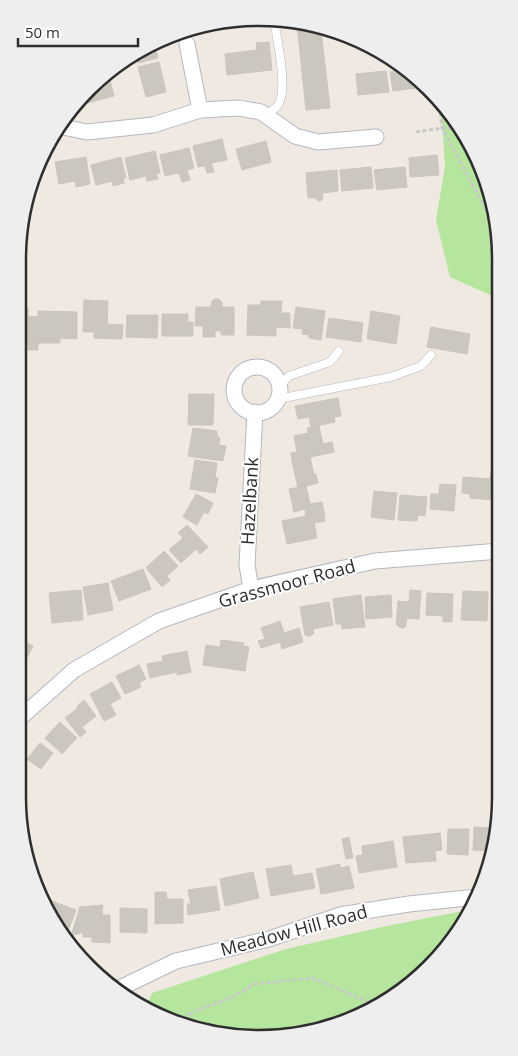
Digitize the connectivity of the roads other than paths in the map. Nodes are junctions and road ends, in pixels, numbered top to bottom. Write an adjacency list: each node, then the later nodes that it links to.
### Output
1 (275, 27): 4 (lane)
2 (188, 44): 3 (street)
3 (200, 110): 4 (street); 5 (street)
4 (266, 115): 6 (street)
5 (67, 127)
6 (376, 137)
7 (340, 352): 9 (lane)
8 (431, 355): 9 (lane)
9 (279, 392): 10 (street); 10 (street)
10 (256, 412): 12 (street, Hazelbank)
11 (492, 552): 12 (street, Grassmoor Road)
12 (251, 589): 13 (street, Grassmoor Road)
13 (26, 713)
14 (469, 898): 15 (street, Meadow Hill Road)
15 (123, 986)

